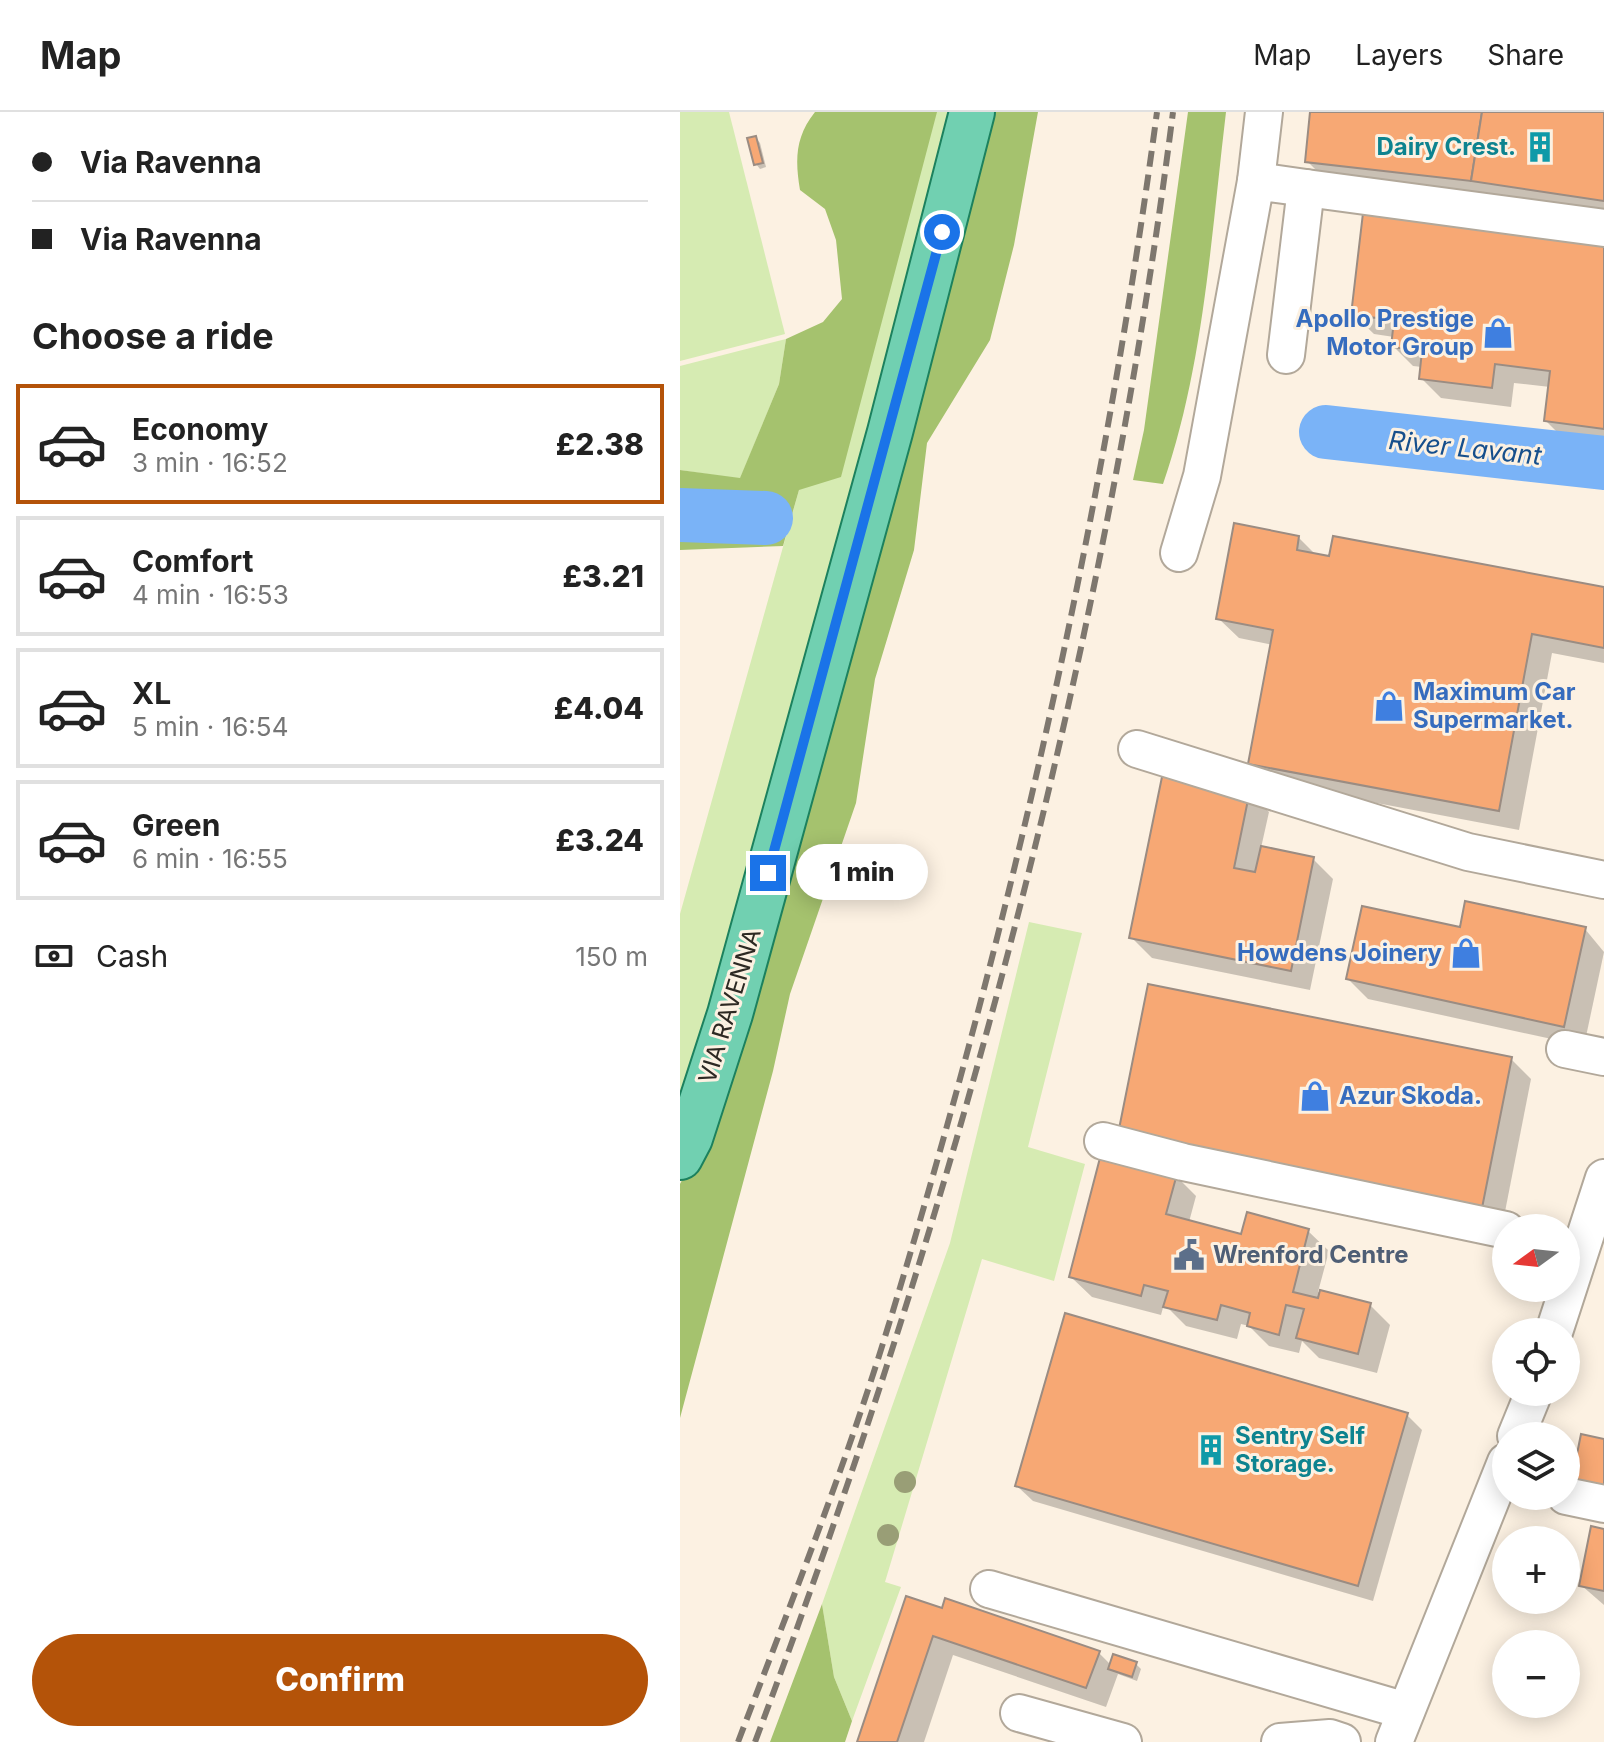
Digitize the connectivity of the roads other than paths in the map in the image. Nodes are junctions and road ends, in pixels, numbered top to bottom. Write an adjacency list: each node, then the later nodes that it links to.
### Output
1 (972, 112): 13 (main road, VIA RAVENNA)
2 (1264, 112): 3 (street)
3 (1256, 181): 4 (street); 7 (street)
4 (1306, 188): 5 (street); 6 (street)
5 (1604, 228)
6 (1286, 355)
7 (1179, 553)
8 (1137, 749): 9 (street)
9 (1604, 880)
10 (1565, 1049): 11 (street)
11 (1604, 1057)
12 (1103, 1141): 15 (street)
13 (680, 1157)
14 (1604, 1178): 16 (street)
15 (1492, 1227)
16 (1580, 1231)
17 (1580, 1499): 19 (street)
18 (1492, 1503): 22 (street)
19 (1604, 1504)
20 (989, 1589): 22 (street)
21 (1019, 1713): 23 (street)
22 (1400, 1727)
23 (1123, 1742)
24 (1280, 1742): 25 (street)
25 (1342, 1742)

